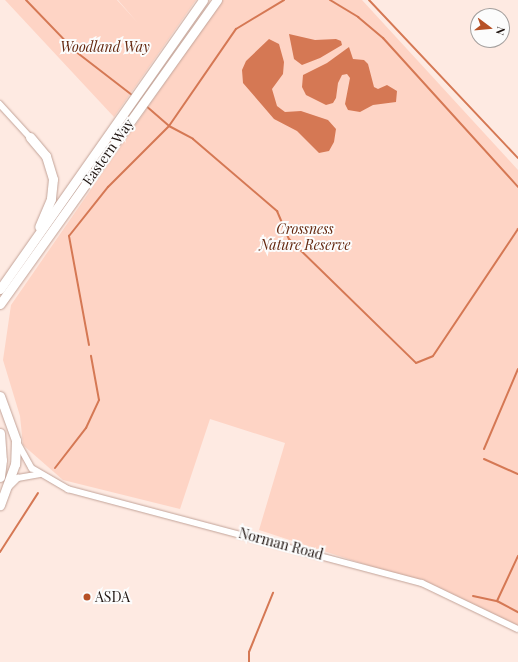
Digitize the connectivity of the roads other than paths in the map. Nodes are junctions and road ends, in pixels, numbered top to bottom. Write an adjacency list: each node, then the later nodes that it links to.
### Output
1 (203, 0): 5 (main road, Eastern Way)
2 (217, 0): 7 (main road, Eastern Way)
3 (0, 104): 4 (street)
4 (30, 137): 5 (main road)
5 (7, 279): 6 (main road, Eastern Way)
6 (0, 289)
7 (0, 304)
8 (0, 396): 10 (main road)
9 (0, 433): 11 (main road)
10 (16, 440): 12 (street, Norman Road); 13 (main road)
11 (0, 477)
12 (44, 477): 13 (street); 15 (street, Norman Road)
13 (7, 490): 14 (main road)
14 (0, 506)
15 (518, 629)

